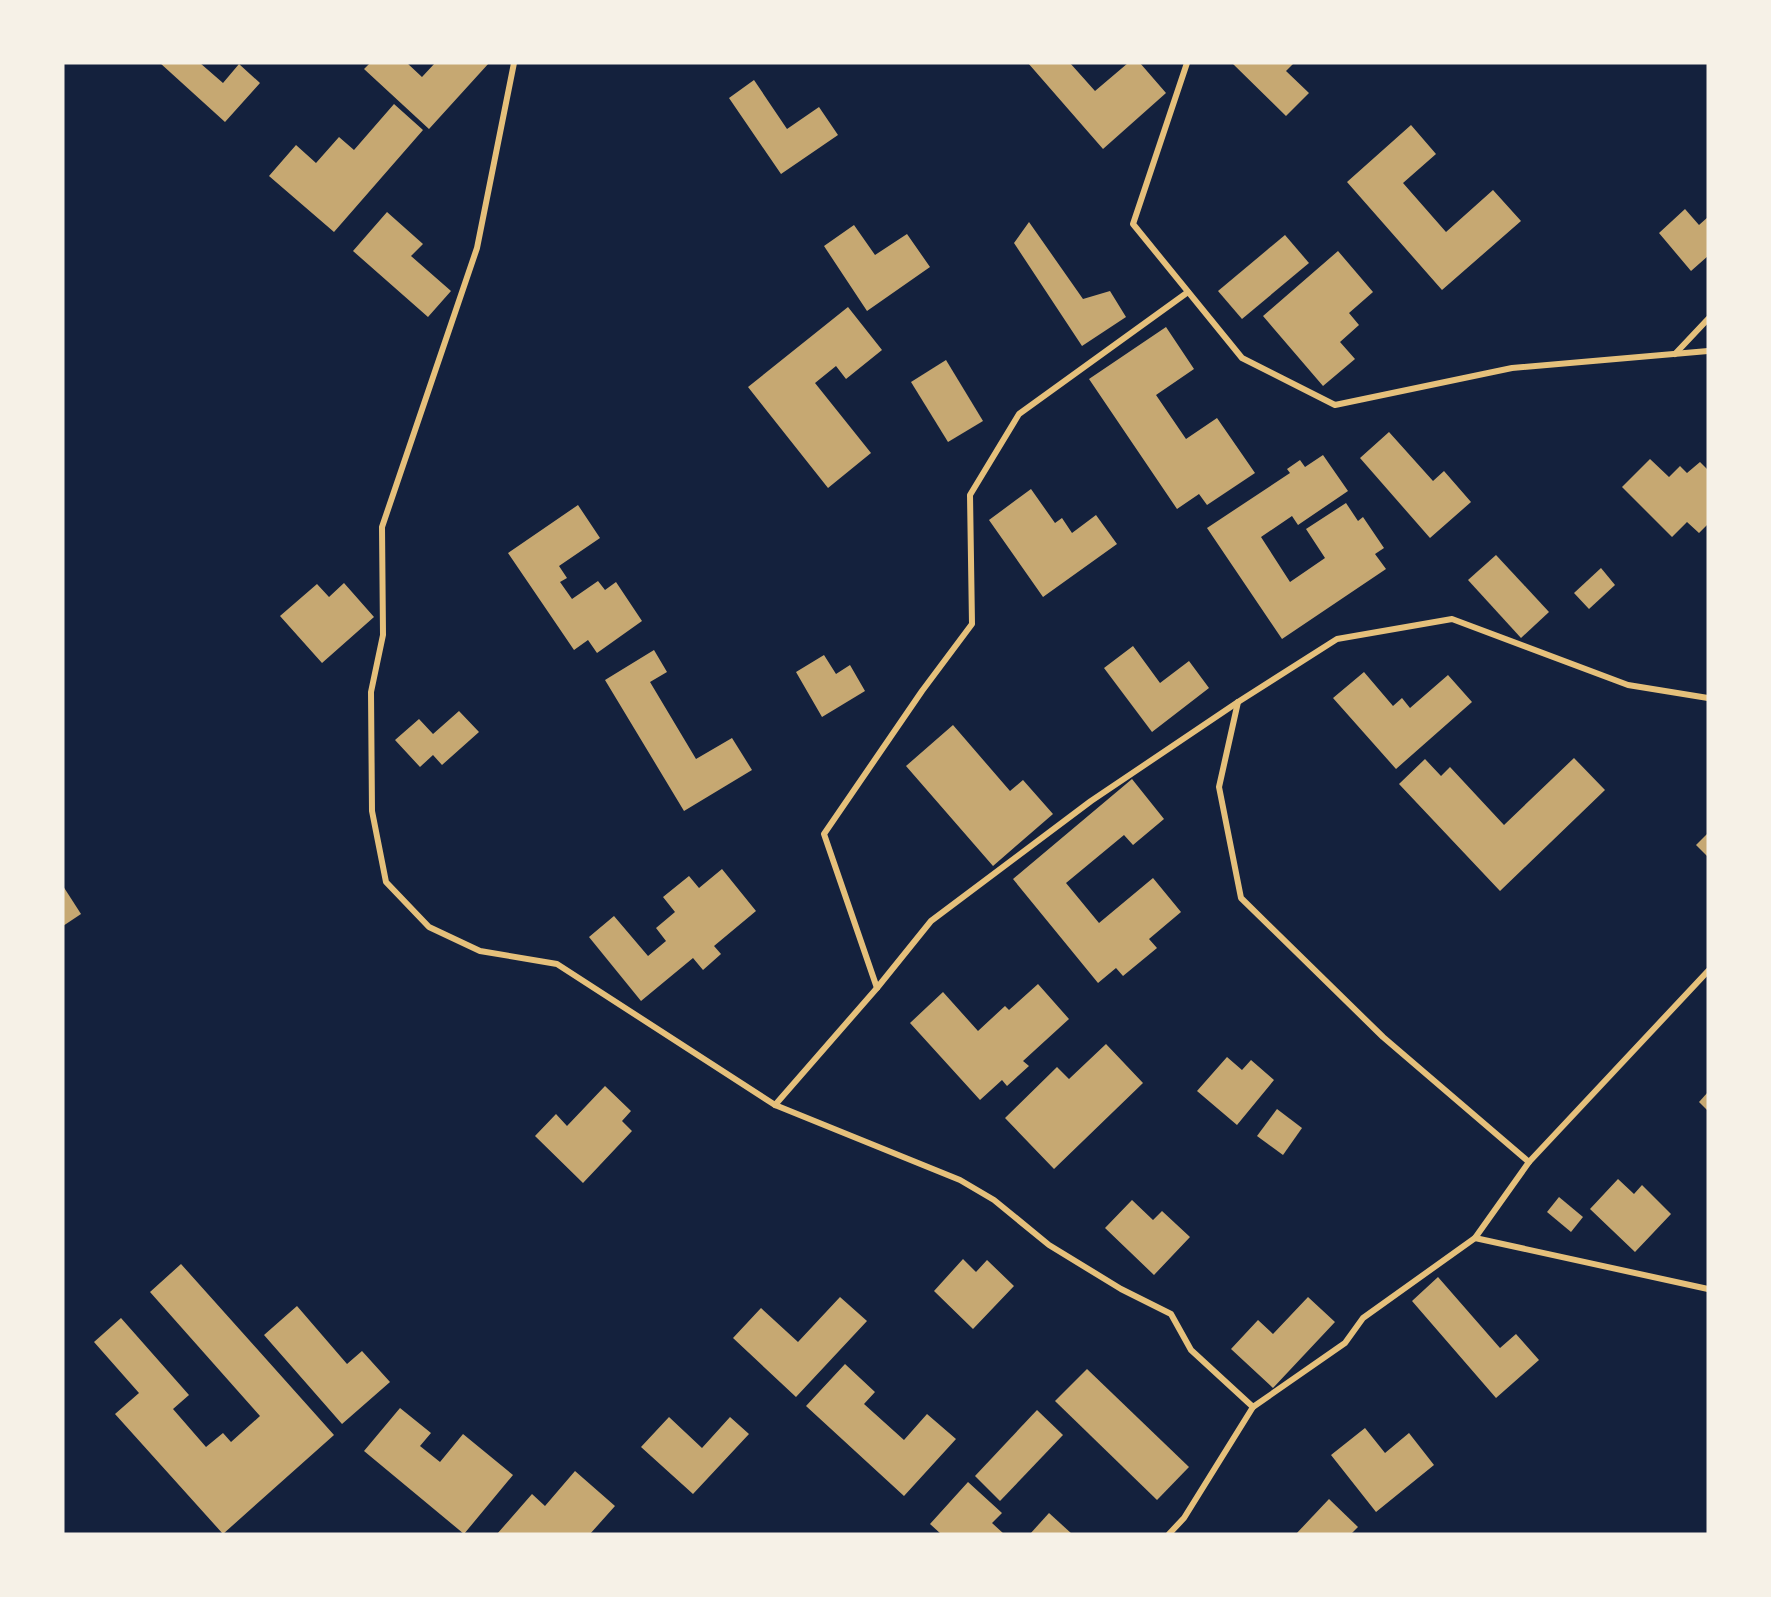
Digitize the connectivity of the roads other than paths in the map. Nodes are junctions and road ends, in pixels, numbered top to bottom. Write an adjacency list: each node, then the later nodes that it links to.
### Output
1 (514, 63): 11 (street)
2 (1187, 63): 3 (street)
3 (1188, 292): 6 (street); 10 (street)
4 (1708, 319): 6 (street)
5 (1708, 351): 6 (street)
6 (1675, 354)
7 (1708, 698): 8 (street)
8 (1238, 702): 10 (street); 12 (street)
9 (1708, 970): 12 (street)
10 (877, 988): 11 (street)
11 (775, 1105): 15 (street)
12 (1529, 1162): 13 (street)
13 (1475, 1238): 14 (street); 15 (street)
14 (1708, 1289)
15 (1253, 1407): 16 (street)
16 (1169, 1534)

